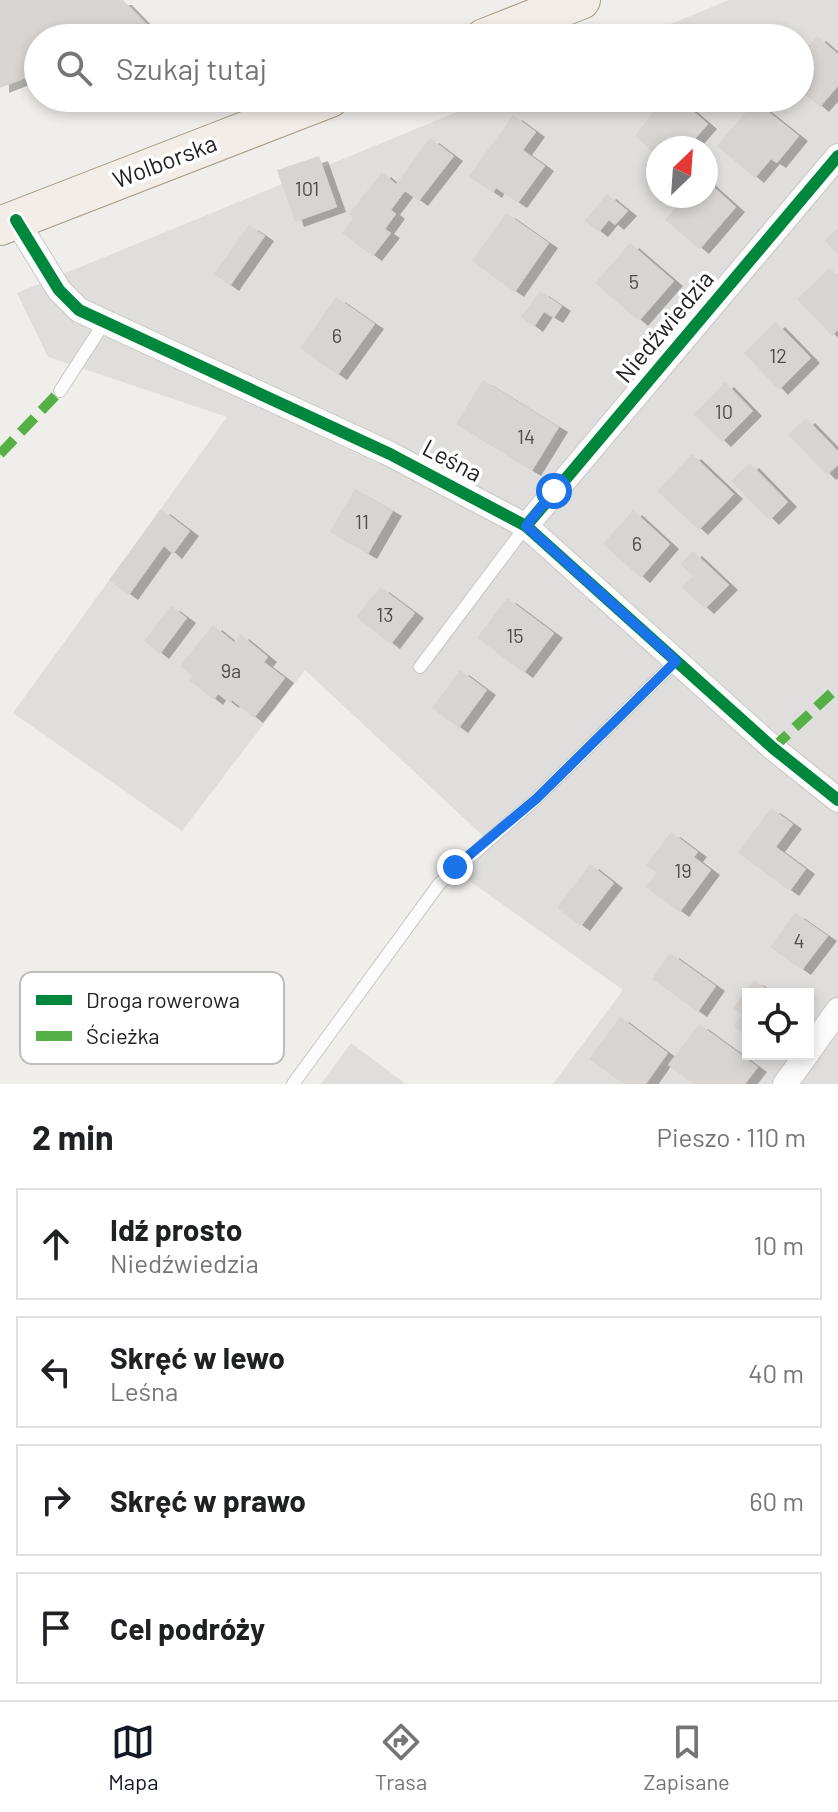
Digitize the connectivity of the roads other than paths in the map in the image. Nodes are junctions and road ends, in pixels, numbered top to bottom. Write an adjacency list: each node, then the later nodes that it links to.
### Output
1 (581, 0): 2 (main road)
2 (520, 24)
3 (294, 112): 5 (main road, Wolborska)
4 (838, 156): 8 (street, Niedźwiedzia)
5 (8, 223): 6 (street, Leśna)
6 (104, 323): 7 (lane); 8 (street, Leśna)
7 (60, 391)
8 (526, 526): 9 (street, Leśna); 10 (lane, Niedźwiedzia)
9 (676, 661): 11 (street, Leśna); 15 (lane)
10 (420, 667)
11 (838, 800)
12 (838, 1010): 13 (street)
13 (814, 1043)
14 (802, 1060): 16 (street)
15 (293, 1084)
16 (785, 1084)

